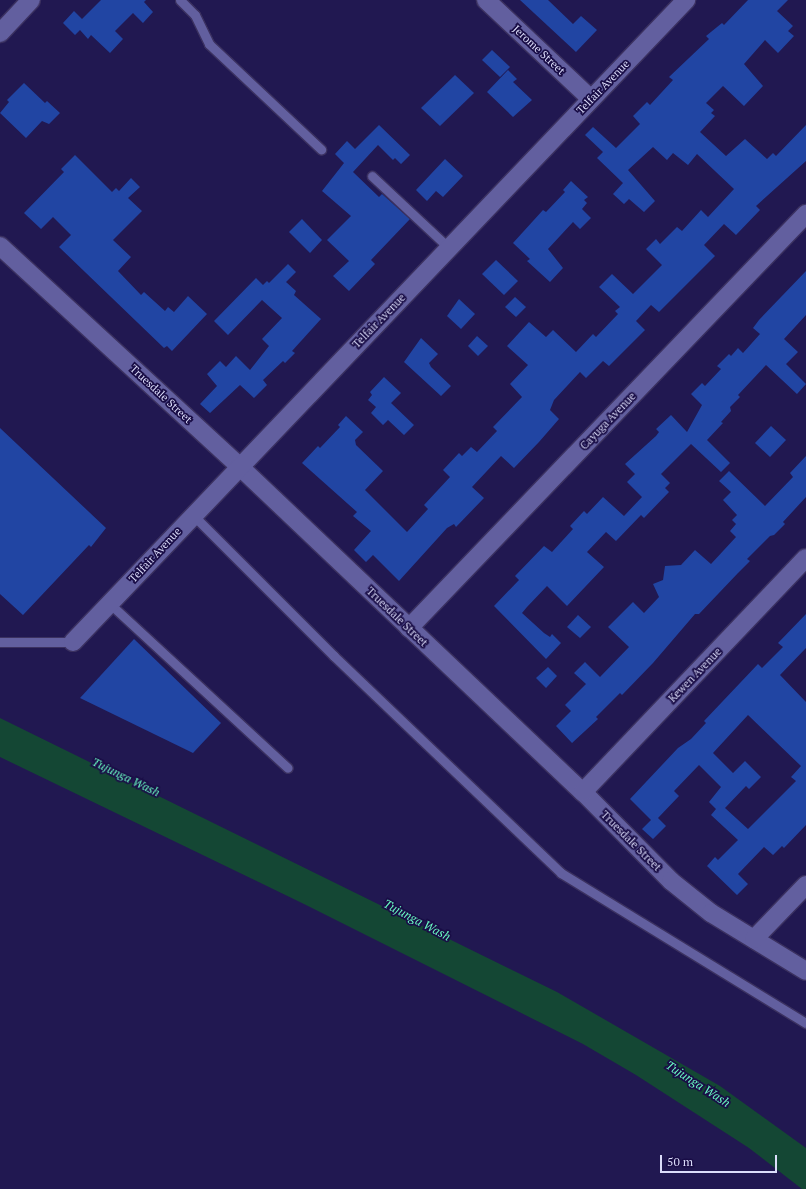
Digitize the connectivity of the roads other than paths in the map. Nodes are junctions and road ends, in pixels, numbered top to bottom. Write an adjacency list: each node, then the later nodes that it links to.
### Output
1 (32, 0): 5 (street)
2 (180, 0): 7 (lane)
3 (486, 0): 6 (street, Jerome Street)
4 (686, 0): 6 (street, Telfair Avenue)
5 (0, 32)
6 (591, 99): 11 (street, Telfair Avenue)
7 (321, 150)
8 (372, 176): 11 (lane)
9 (806, 214): 16 (street, Cayuga Avenue)
10 (0, 246): 12 (street, Truesdale Street)
11 (448, 248): 12 (street, Telfair Avenue)
12 (239, 466): 13 (street, Telfair Avenue); 16 (street, Truesdale Street)
13 (192, 515): 15 (street, Telfair Avenue); 24 (lane)
14 (806, 558): 20 (street, Kewen Avenue)
15 (109, 603): 18 (street, Telfair Avenue); 19 (lane)
16 (409, 628): 20 (street, Truesdale Street)
17 (0, 642): 18 (lane)
18 (73, 642)
19 (288, 768)
20 (583, 792): 22 (street, Truesdale Street)
21 (806, 885): 22 (street)
22 (754, 939): 23 (street, Truesdale Street)
23 (806, 971)
24 (806, 1023)

